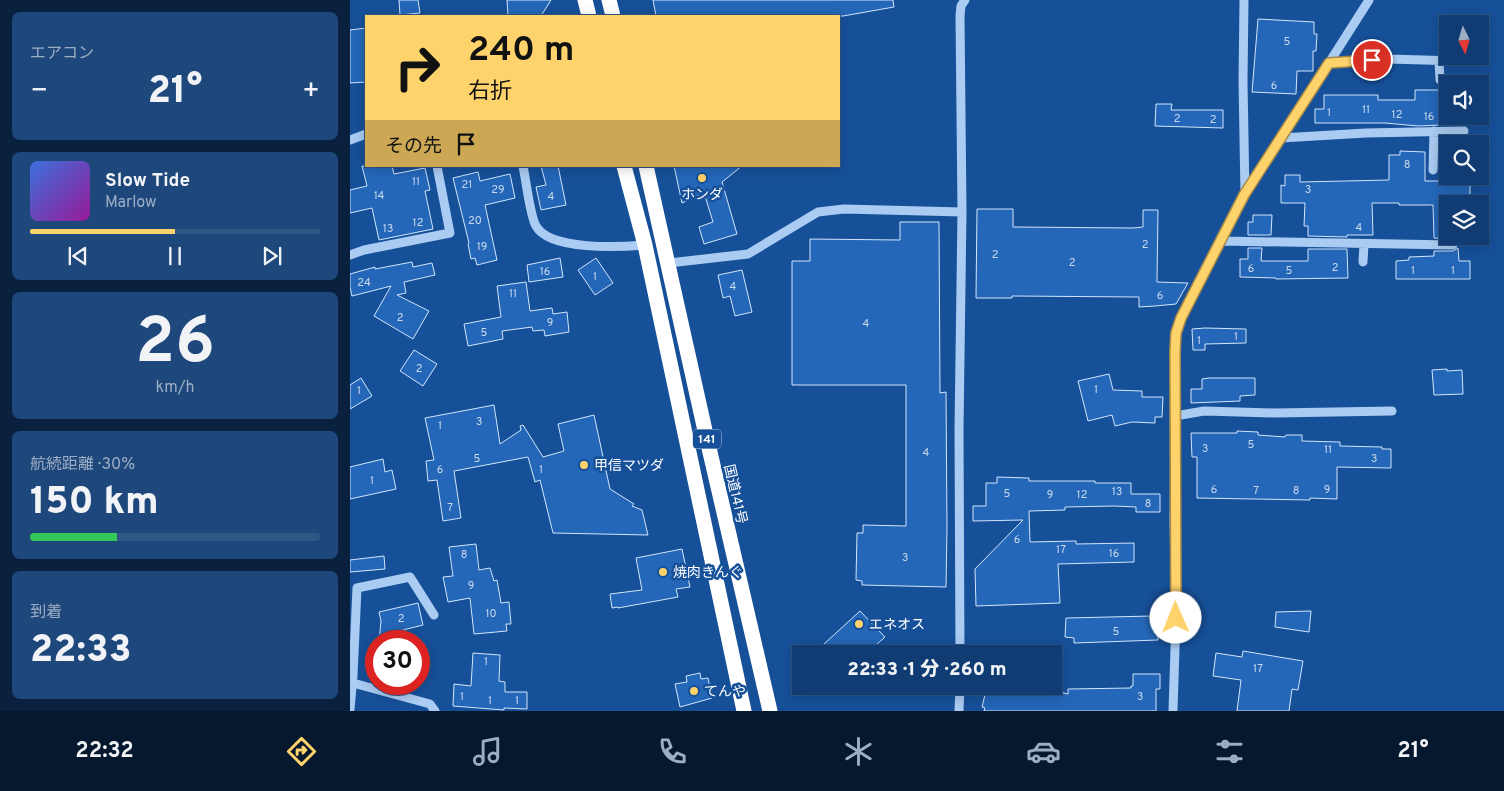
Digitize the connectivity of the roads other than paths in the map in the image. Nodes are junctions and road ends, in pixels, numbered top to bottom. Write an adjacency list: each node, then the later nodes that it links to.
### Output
1 (585, 0): 6 (highway)
2 (610, 0): 7 (highway)
3 (965, 0): 21 (street)
4 (1244, 0): 20 (street)
5 (1369, 0): 9 (street)
6 (588, 15)
7 (613, 15)
8 (1439, 61): 9 (street)
9 (1329, 63): 13 (street)
10 (1434, 131): 11 (street); 13 (street); 19 (street)
11 (1464, 131)
12 (365, 134): 14 (street)
13 (1281, 138): 20 (street)
14 (350, 140)
15 (436, 167): 26 (street)
16 (523, 167): 24 (street)
17 (624, 167): 24 (highway, 141)
18 (646, 167): 28 (highway, 国道141号 / 141)
19 (1434, 170)
20 (1244, 195): 22 (street)
21 (962, 212): 28 (street); 32 (street)
22 (1221, 242): 23 (street); 30 (street)
23 (1364, 244): 25 (street); 27 (street)
24 (645, 245): 37 (highway, 141)
25 (1439, 245)
26 (350, 255)
27 (1363, 262)
28 (669, 263): 38 (highway, 国道141号 / 141)
29 (1392, 411): 30 (street)
30 (1175, 416): 40 (street)
31 (434, 615): 33 (street)
32 (960, 645)
33 (353, 683): 35 (street); 36 (street)
34 (960, 695): 39 (street)
35 (350, 710)
36 (435, 711)
37 (744, 711)
38 (770, 711)
39 (959, 711)
40 (1172, 711)

